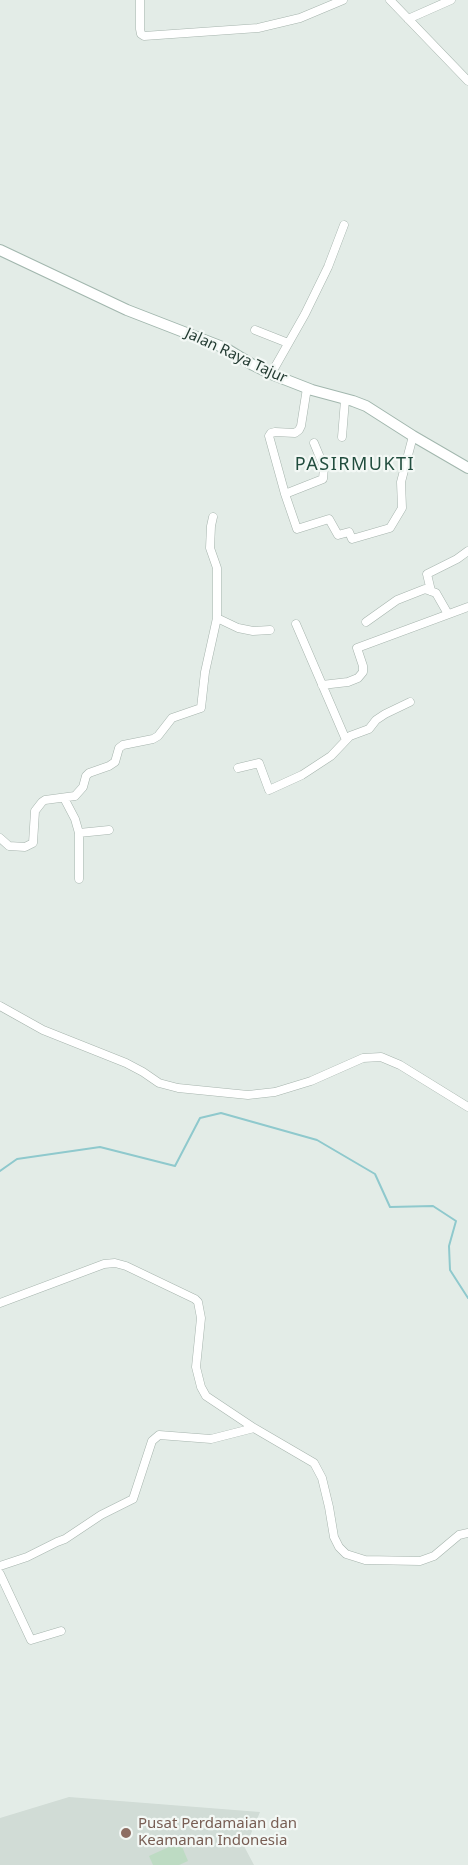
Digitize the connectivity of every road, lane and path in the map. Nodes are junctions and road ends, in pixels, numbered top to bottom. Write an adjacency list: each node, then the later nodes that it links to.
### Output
1 (140, 0): 2 (street)
2 (344, 0)
3 (390, 0): 5 (street)
4 (451, 0): 5 (street)
5 (408, 19): 6 (street)
6 (468, 81)
7 (344, 225): 10 (street)
8 (0, 250): 11 (main road, Jalan Raya Tajur)
9 (255, 330): 10 (street)
10 (288, 342): 11 (street)
11 (271, 374): 12 (main road, Jalan Raya Tajur)
12 (307, 388): 13 (main road, Jalan Raya Tajur); 18 (street)
13 (345, 400): 14 (main road, Jalan Raya Tajur); 15 (street)
14 (413, 436): 17 (main road, Jalan Raya Tajur); 18 (street)
15 (342, 437)
16 (314, 443): 18 (street)
17 (468, 468)
18 (285, 495)
19 (213, 517): 24 (street)
20 (468, 551): 21 (street)
21 (431, 591): 23 (street); 25 (street)
22 (468, 607): 23 (street)
23 (448, 614): 28 (street)
24 (218, 618): 27 (street); 32 (street)
25 (366, 622)
26 (296, 624): 28 (street)
27 (270, 630)
28 (322, 685): 30 (street)
29 (410, 702): 30 (street)
30 (346, 740): 31 (street)
31 (238, 768)
32 (64, 798): 34 (street); 35 (street)
33 (109, 830): 34 (street)
34 (80, 833): 36 (street)
35 (0, 838)
36 (79, 879)
37 (0, 1006): 38 (street)
38 (468, 1107)
39 (0, 1303): 40 (street)
40 (254, 1428): 41 (street); 42 (street)
41 (468, 1533)
42 (0, 1566)
43 (0, 1574): 44 (street)
44 (61, 1631)

